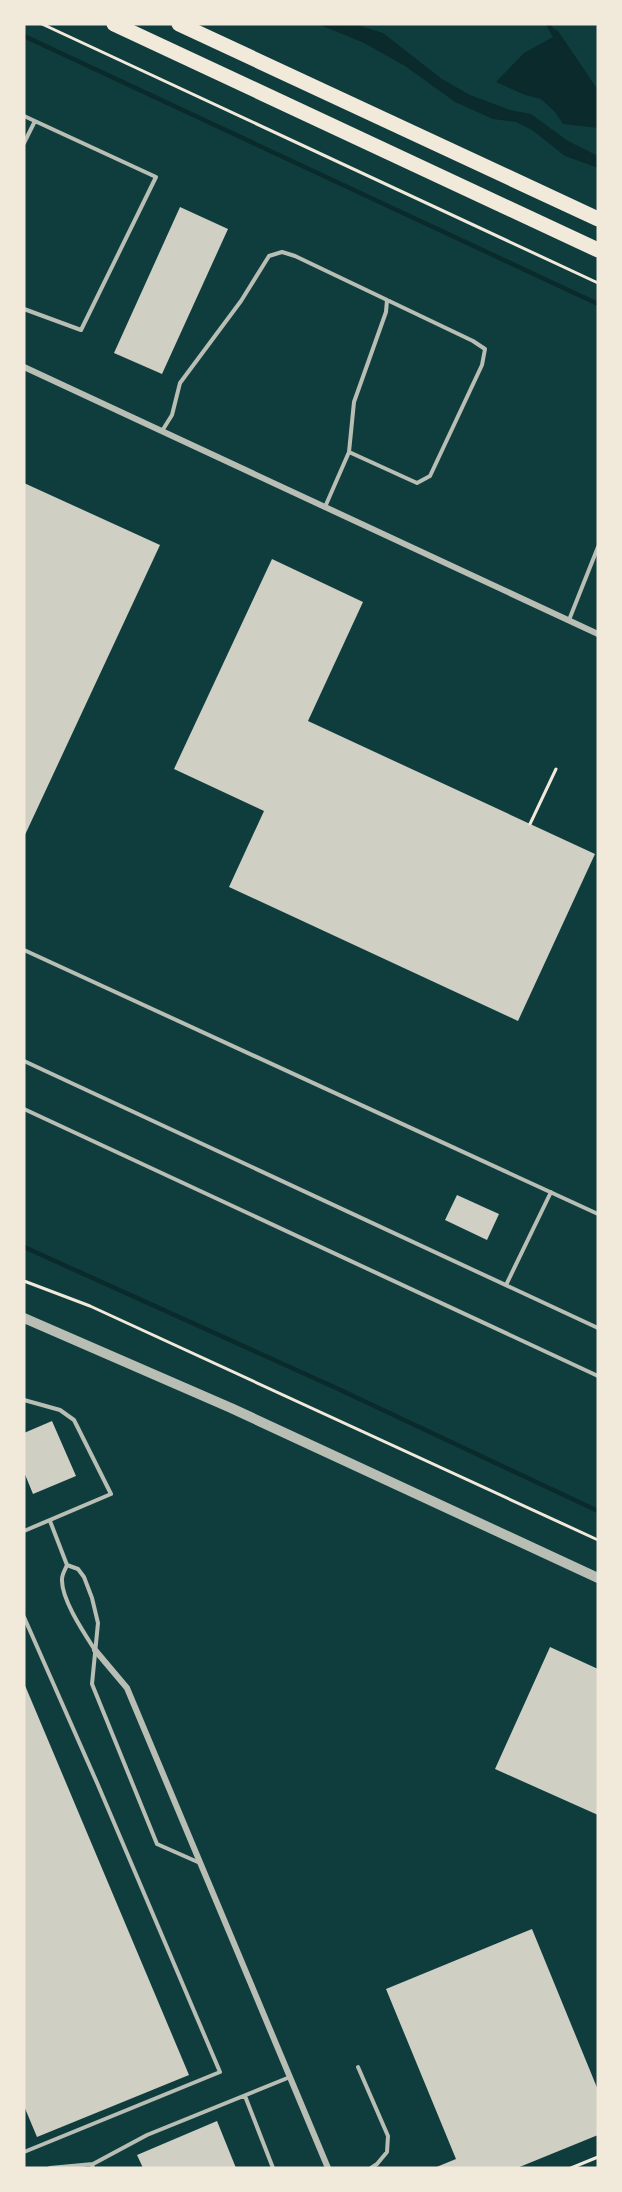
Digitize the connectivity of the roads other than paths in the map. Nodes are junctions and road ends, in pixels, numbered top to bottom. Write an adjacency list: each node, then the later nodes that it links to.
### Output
1 (114, 24): 7 (highway)
2 (179, 24): 6 (highway)
3 (24, 116): 4 (lane)
4 (35, 121): 5 (lane); 9 (lane)
5 (24, 143)
6 (598, 219)
7 (598, 250)
8 (387, 300): 11 (lane); 12 (lane); 12 (lane)
9 (24, 309)
10 (24, 367): 11 (street)
11 (162, 431): 13 (street)
12 (349, 452): 13 (lane)
13 (325, 507): 15 (street)
14 (598, 546): 15 (lane)
15 (569, 620): 16 (street)
16 (598, 634)
17 (24, 950): 20 (lane)
18 (24, 1061): 22 (lane)
19 (24, 1109): 25 (lane)
20 (551, 1192): 21 (lane); 22 (lane)
21 (598, 1214)
22 (506, 1285): 24 (lane)
23 (24, 1318): 30 (street)
24 (598, 1328)
25 (598, 1376)
26 (24, 1400): 27 (lane)
27 (50, 1521): 28 (lane); 29 (lane)
28 (24, 1531)
29 (67, 1565): 32 (lane); 32 (lane)
30 (598, 1578)
31 (24, 1617): 37 (lane)
32 (95, 1650): 33 (street); 33 (lane)
33 (201, 1864): 35 (street)
34 (358, 2067): 42 (lane)
35 (290, 2077): 36 (lane); 41 (street)
36 (244, 2096): 38 (lane); 40 (lane)
37 (24, 2152)
38 (93, 2166): 39 (lane)
39 (50, 2168)
40 (273, 2168)
41 (328, 2168)
42 (371, 2168)

